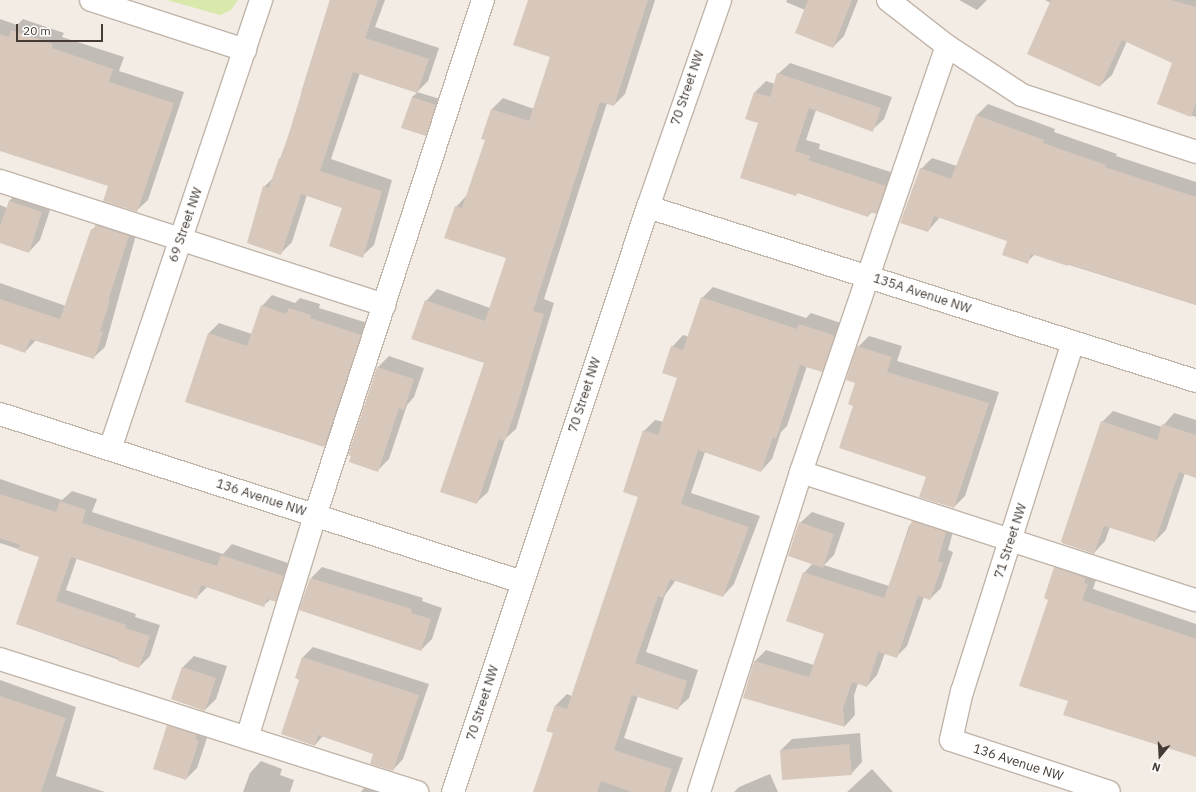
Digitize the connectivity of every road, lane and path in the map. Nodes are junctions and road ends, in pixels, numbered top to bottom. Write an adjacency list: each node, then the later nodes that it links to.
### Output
1 (91, 0): 7 (street)
2 (261, 0): 7 (street, 69 Street NW)
3 (483, 0): 13 (street)
4 (720, 0): 10 (street, 70 Street NW)
5 (888, 0): 6 (street)
6 (947, 46): 8 (street); 12 (street)
7 (245, 50): 11 (street, 69 Street NW)
8 (1196, 152)
9 (0, 181): 11 (street)
10 (648, 207): 12 (street, 135A Avenue NW); 21 (street, 70 Street NW)
11 (181, 240): 13 (street); 17 (street, 69 Street NW)
12 (866, 276): 14 (street, 135A Avenue NW); 18 (street)
13 (385, 305): 19 (street)
14 (1073, 342): 15 (street, 135A Avenue NW); 20 (street, 71 Street NW)
15 (1196, 381)
16 (0, 414): 17 (street, 136 Avenue NW)
17 (110, 450): 19 (street, 136 Avenue NW)
18 (801, 472): 20 (street); 28 (street)
19 (315, 516): 21 (street, 136 Avenue NW); 24 (street)
20 (1012, 540): 22 (street); 25 (street, 71 Street NW)
21 (522, 582): 27 (street, 70 Street NW)
22 (1196, 600)
23 (0, 659): 24 (street)
24 (247, 738): 26 (street)
25 (951, 740): 29 (street, 136 Avenue NW)
26 (417, 792)
27 (453, 792)
28 (699, 792)
29 (1109, 792)

